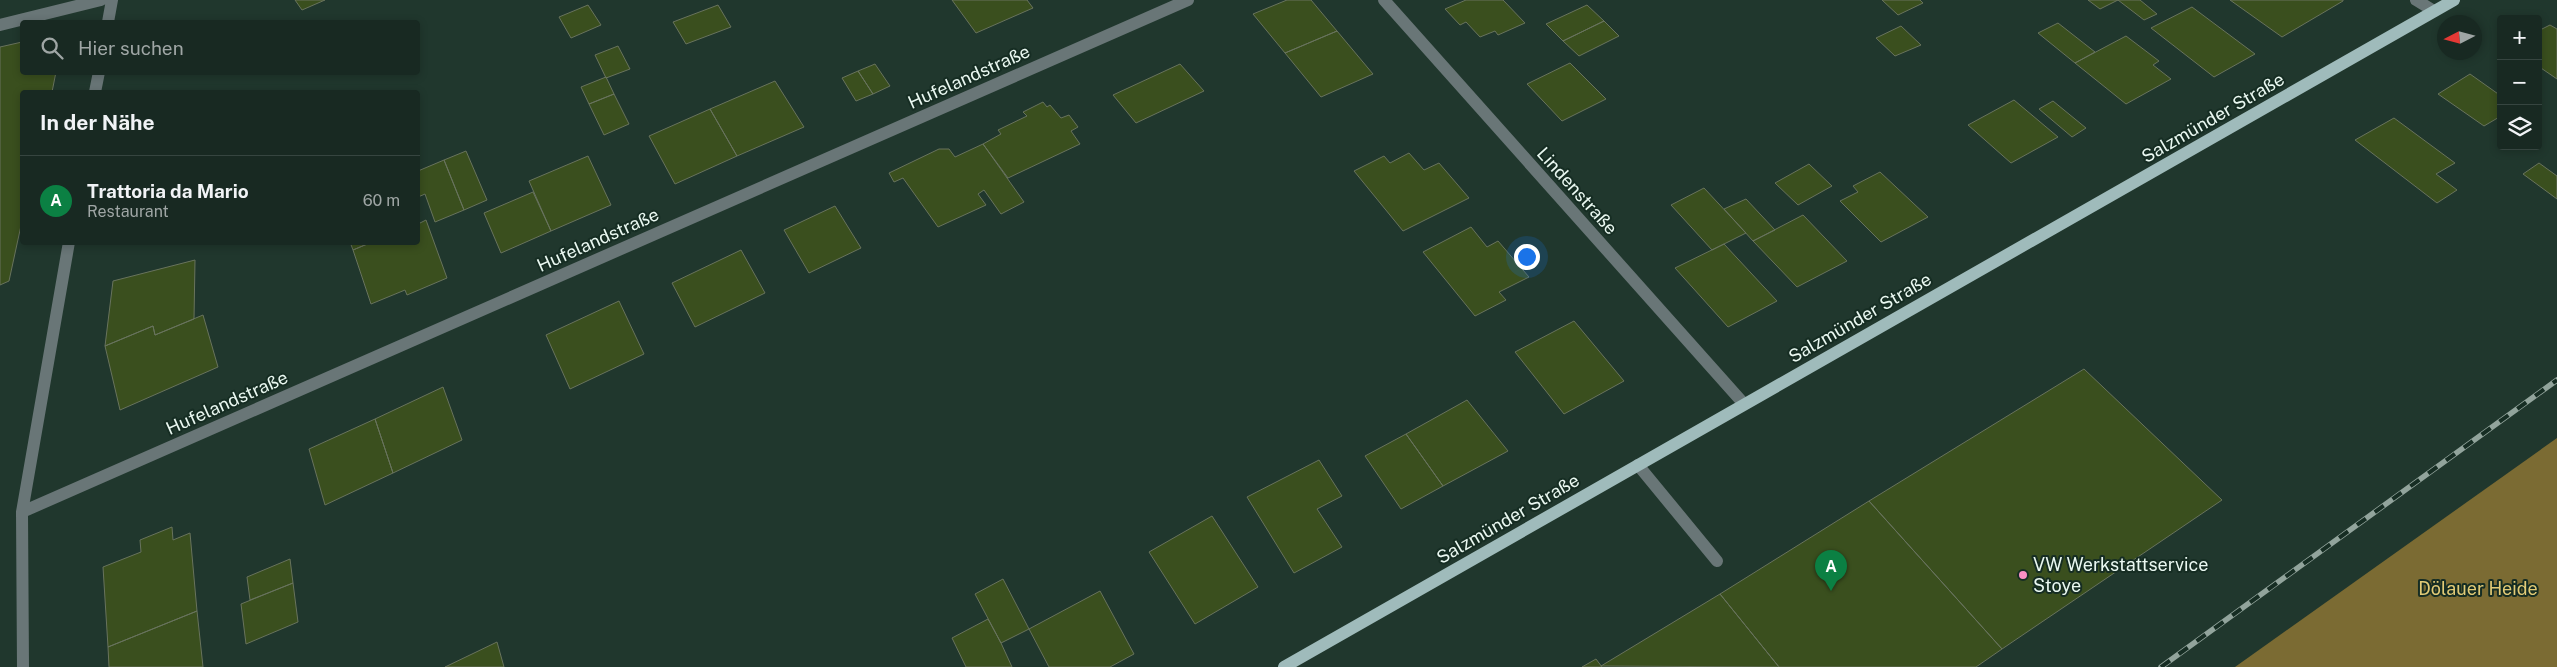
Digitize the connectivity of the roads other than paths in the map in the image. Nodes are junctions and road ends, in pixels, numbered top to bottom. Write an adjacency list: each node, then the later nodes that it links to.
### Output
1 (101, 0): 9 (street)
2 (112, 0): 10 (street)
3 (1188, 0): 17 (street, Hufelandstraße)
4 (1384, 0): 15 (street, Lindenstraße)
5 (2416, 0): 7 (street)
6 (2454, 0): 7 (main road, Salzmünder Straße)
7 (2434, 11): 15 (main road, Salzmünder Straße)
8 (20, 20): 11 (street)
9 (20, 20)
10 (108, 20)
11 (0, 25)
12 (99, 75): 13 (street)
13 (96, 90)
14 (68, 245): 17 (street)
15 (1744, 404): 16 (main road, Salzmünder Straße)
16 (1638, 465): 18 (street); 20 (main road, Salzmünder Straße)
17 (22, 512): 19 (street)
18 (1717, 561)
19 (24, 667)
20 (1284, 667)

